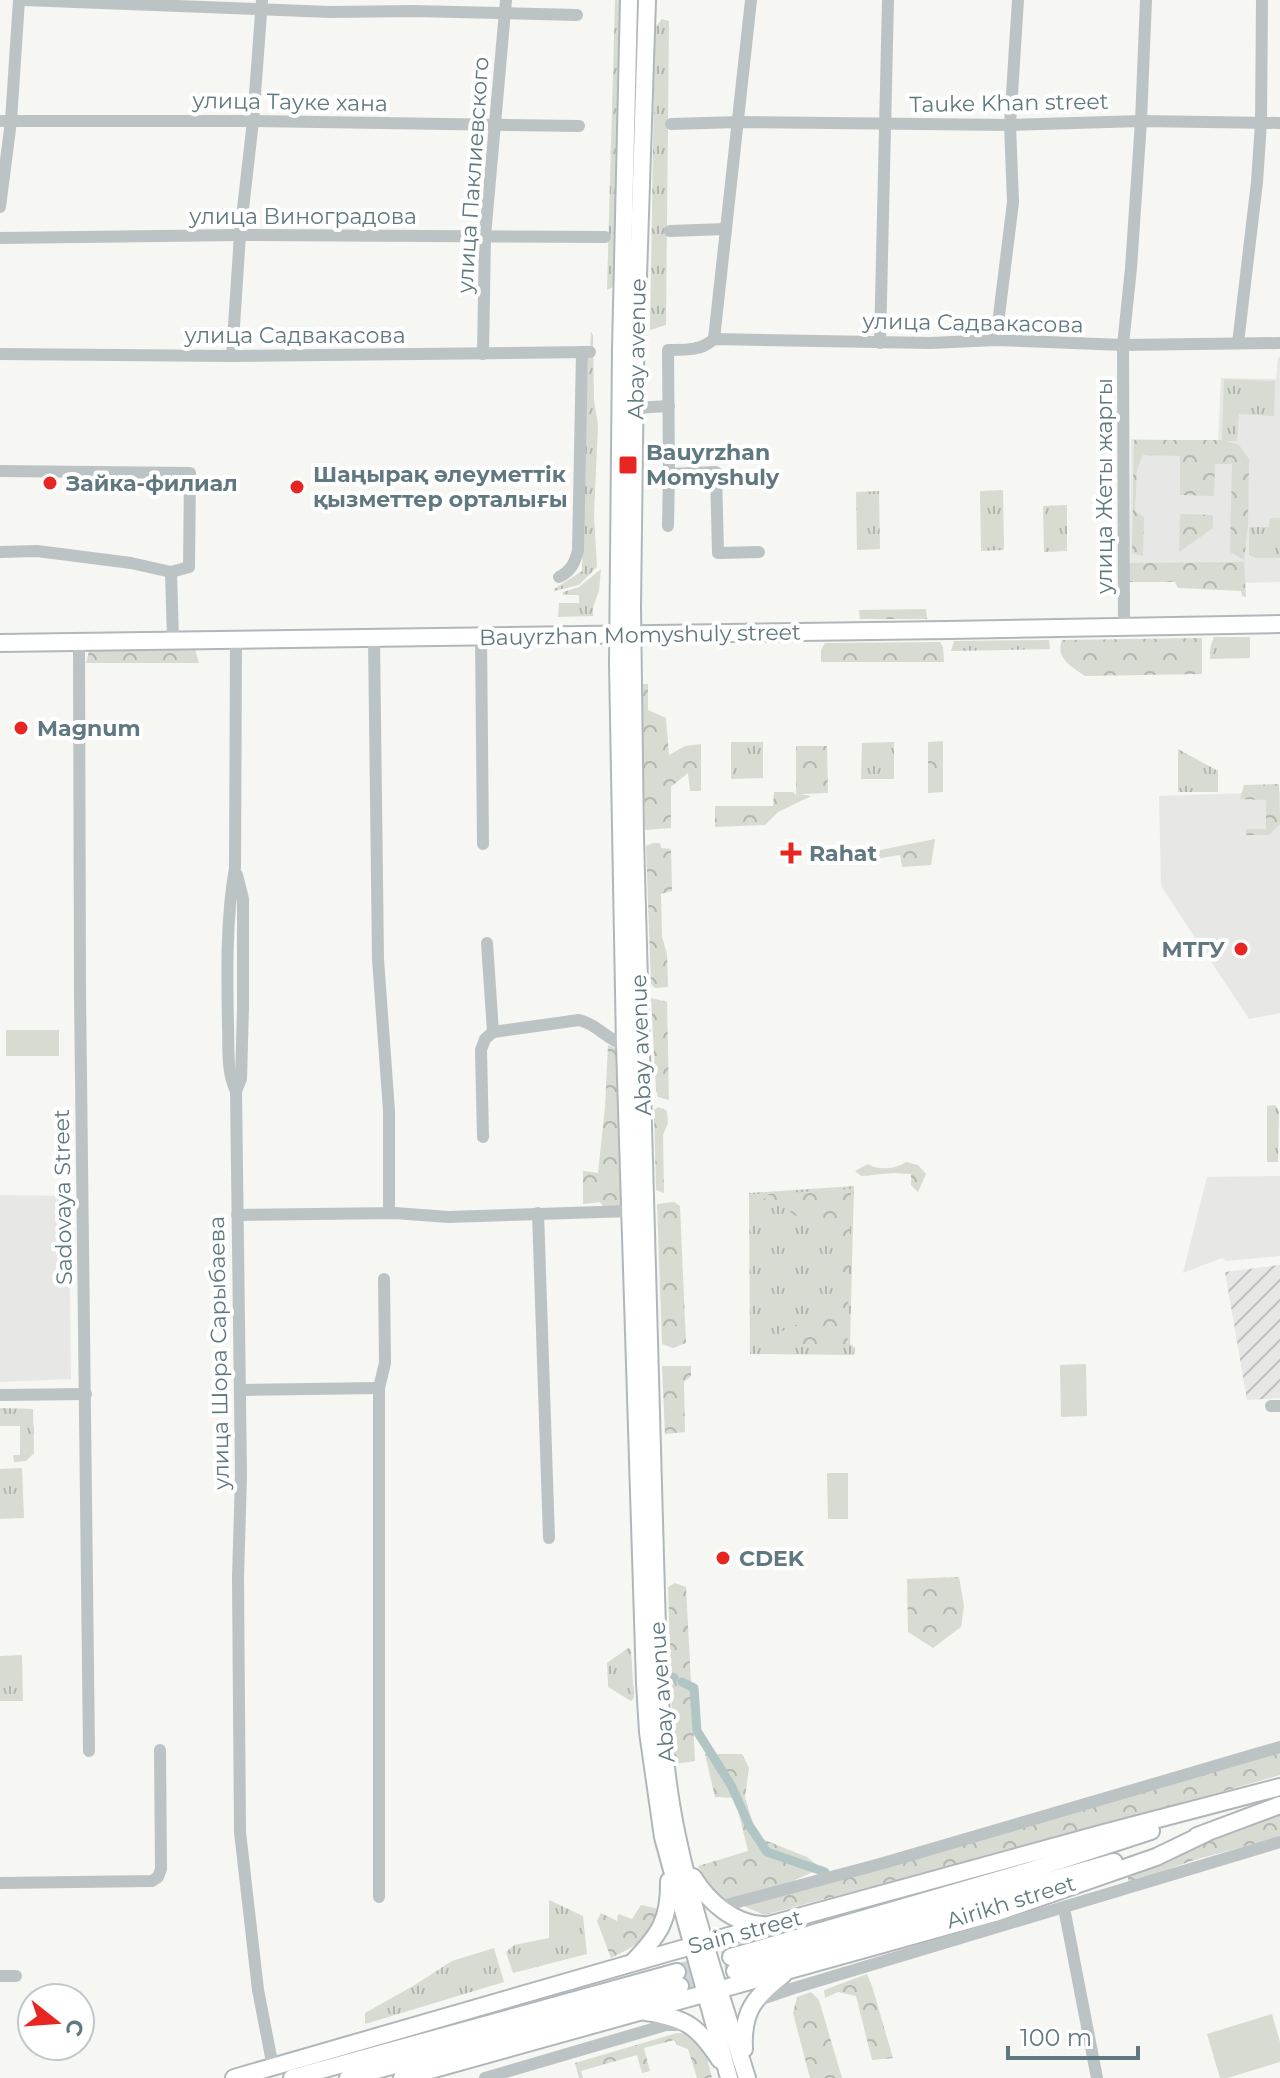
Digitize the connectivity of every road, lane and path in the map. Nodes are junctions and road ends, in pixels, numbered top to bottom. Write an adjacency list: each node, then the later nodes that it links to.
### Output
1 (22, 0): 10 (street); 13 (street)
2 (506, 0): 11 (street, улица Паклиевского)
3 (629, 0): 51 (main road, Abay avenue)
4 (647, 0): 41 (main road, Abay avenue)
5 (751, 0): 16 (street)
6 (888, 0): 21 (street)
7 (1018, 0): 22 (street)
8 (1146, 0): 15 (street, улица Жеты жаргы)
9 (1262, 0): 17 (street)
10 (262, 4): 11 (street); 14 (street)
11 (504, 15): 12 (street); 19 (street, улица Паклиевского)
12 (577, 15)
13 (5, 121): 14 (street, улица Тауке хана); 24 (street)
14 (253, 121): 19 (street, улица Тауке хана); 27 (street)
15 (1141, 121): 17 (street, Tauke Khan street); 22 (street, Tauke Khan street); 36 (street, улица Жеты жаргы)
16 (739, 122): 20 (street, Tauke Khan street); 21 (street, Tauke Khan street); 25 (street)
17 (1261, 123): 18 (street, Tauke Khan street); 34 (street)
18 (1280, 123)
19 (495, 124): 23 (street, улица Тауке хана); 28 (street, улица Паклиевского)
20 (671, 124)
21 (886, 124): 22 (street, Tauke Khan street); 33 (street)
22 (1010, 125): 32 (street)
23 (579, 126)
24 (0, 207)
25 (726, 229): 26 (street); 31 (street)
26 (670, 231)
27 (240, 235): 28 (street, улица Виноградова); 30 (street, улица Виноградова); 39 (street)
28 (485, 236): 29 (street, улица Виноградова); 38 (street, улица Паклиевского)
29 (605, 237)
30 (0, 238)
31 (714, 339): 33 (street, улица Садвакасова); 40 (street, улица Садвакасова)
32 (996, 340): 33 (street, улица Садвакасова); 36 (street, улица Садвакасова)
33 (880, 343)
34 (1238, 343): 35 (street, улица Садвакасова); 36 (street, улица Садвакасова)
35 (1280, 343)
36 (1123, 345): 50 (street, улица Жеты жаргы)
37 (0, 354): 39 (street, улица Садвакасова)
38 (483, 354): 39 (street, улица Садвакасова); 48 (street, улица Садвакасова)
39 (232, 356)
40 (669, 406): 41 (street); 43 (street)
41 (635, 408): 51 (main road, Abay avenue)
42 (0, 471): 47 (street)
43 (669, 474): 44 (street); 46 (street)
44 (668, 526)
45 (0, 552): 47 (street)
46 (759, 552)
47 (171, 572): 55 (street)
48 (559, 577)
49 (1280, 624): 50 (main road, Bauyrzhan Momyshuly street)
50 (1124, 627): 51 (main road, Bauyrzhan Momyshuly street)
51 (625, 635): 52 (main road, Bauyrzhan Momyshuly street); 61 (main road, Abay avenue); 81 (main road, Abay avenue)
52 (481, 637): 53 (main road, Bauyrzhan Momyshuly street); 58 (street)
53 (374, 638): 54 (main road, Bauyrzhan Momyshuly street); 64 (street)
54 (236, 639): 55 (main road, Bauyrzhan Momyshuly street); 66 (street, улица Шора Сарыбаева)
55 (173, 640): 56 (main road, Bauyrzhan Momyshuly street)
56 (79, 642): 57 (main road, Bauyrzhan Momyshuly street); 70 (street, Sadovaya Street)
57 (0, 643)
58 (483, 844)
59 (487, 943): 60 (street)
60 (493, 1032): 61 (street); 62 (street)
61 (625, 1045): 63 (main road, Abay avenue)
62 (483, 1137)
63 (631, 1211): 65 (street); 81 (main road, Abay avenue)
64 (389, 1213): 65 (street); 66 (street)
65 (538, 1213): 72 (street)
66 (237, 1215): 69 (street, улица Шора Сарыбаева)
67 (384, 1279): 68 (street)
68 (379, 1388): 69 (street); 83 (street)
69 (241, 1390): 97 (street, улица Шора Сарыбаева)
70 (86, 1394): 71 (street); 75 (street, Sadovaya Street)
71 (0, 1395)
72 (549, 1538)
73 (1280, 1747): 84 (street)
74 (160, 1750): 82 (street)
75 (89, 1751)
76 (1280, 1787): 77 (main road, Sain street)
77 (1258, 1794): 87 (main road, Sain street); 93 (main road, Sain street)
78 (1280, 1805): 79 (main road, Sain street)
79 (1206, 1833): 86 (main road, Sain street); 93 (main road, Sain street)
80 (1280, 1842): 85 (street, Airikh street)
81 (676, 1862): 84 (main road); 88 (main road, Abay avenue); 89 (main road)
82 (0, 1883)
83 (379, 1897)
84 (719, 1907): 87 (main road)
85 (1064, 1908): 86 (street, Airikh street); 105 (street)
86 (1000, 1919): 90 (main road, Sain street); 94 (street, Airikh street)
87 (773, 1925): 88 (main road, Sain street)
88 (698, 1945): 89 (main road, Sain street); 93 (main road, Abay avenue); 93 (main road)
89 (630, 1964): 97 (main road, Sain street)
90 (787, 1972): 93 (main road, Sain street); 94 (main road)
91 (0, 1976): 92 (street)
92 (16, 1976)
93 (709, 1981): 95 (main road, Sain street); 98 (main road, Abay avenue); 100 (main road, Sain street); 101 (main road, Sain street); 104 (main road, Abay avenue)
94 (754, 2002): 104 (main road)
95 (641, 2012): 96 (main road); 102 (main road, Sain street)
96 (690, 2024): 98 (main road); 103 (street)
97 (273, 2067): 99 (main road, Sain street)
98 (728, 2076)
99 (234, 2078)
100 (292, 2078)
101 (348, 2078)
102 (402, 2078)
103 (485, 2078)
104 (747, 2078)
105 (1097, 2078)

